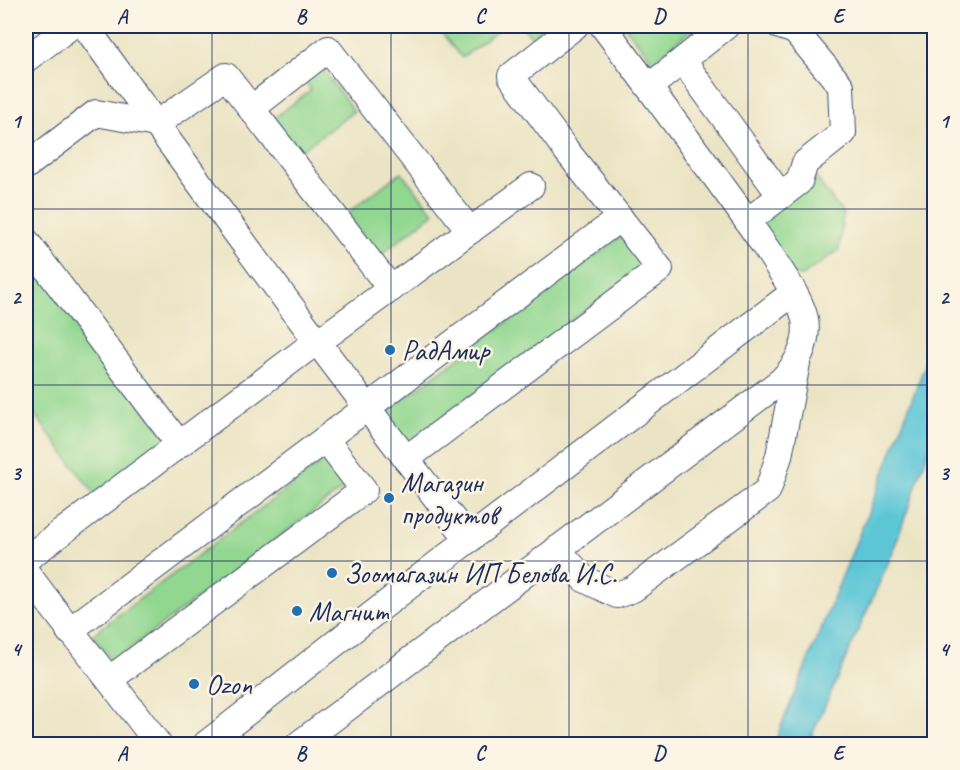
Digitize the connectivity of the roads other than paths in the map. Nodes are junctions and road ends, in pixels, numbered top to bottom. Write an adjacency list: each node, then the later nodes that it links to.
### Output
1 (71, 26): 7 (street)
2 (85, 26): 11 (street)
3 (575, 26): 15 (street)
4 (603, 26): 9 (street)
5 (726, 26): 8 (street)
6 (780, 26): 14 (street)
7 (26, 60)
8 (683, 61): 9 (street); 14 (street)
9 (649, 87): 16 (street)
10 (251, 109): 11 (street); 17 (street); 19 (street)
11 (156, 124): 12 (street); 21 (street)
12 (26, 166)
13 (531, 186): 17 (street)
14 (781, 196): 16 (street)
15 (620, 218): 23 (street); 26 (street)
16 (748, 221): 20 (street)
17 (470, 231): 19 (street)
18 (26, 241): 25 (street)
19 (391, 289): 21 (street)
20 (793, 292): 22 (street); 27 (street)
21 (318, 341): 23 (street); 25 (street)
22 (798, 359): 28 (street); 28 (street)
23 (368, 408): 24 (street); 26 (street)
24 (325, 440): 31 (street); 32 (street)
25 (179, 444): 29 (street)
26 (406, 459): 27 (street)
27 (469, 540): 34 (street)
28 (557, 549): 35 (street)
29 (26, 558)
30 (26, 572): 31 (street)
31 (69, 631): 32 (street)
32 (110, 679): 33 (street)
33 (158, 744)
34 (206, 744)
35 (299, 744)

